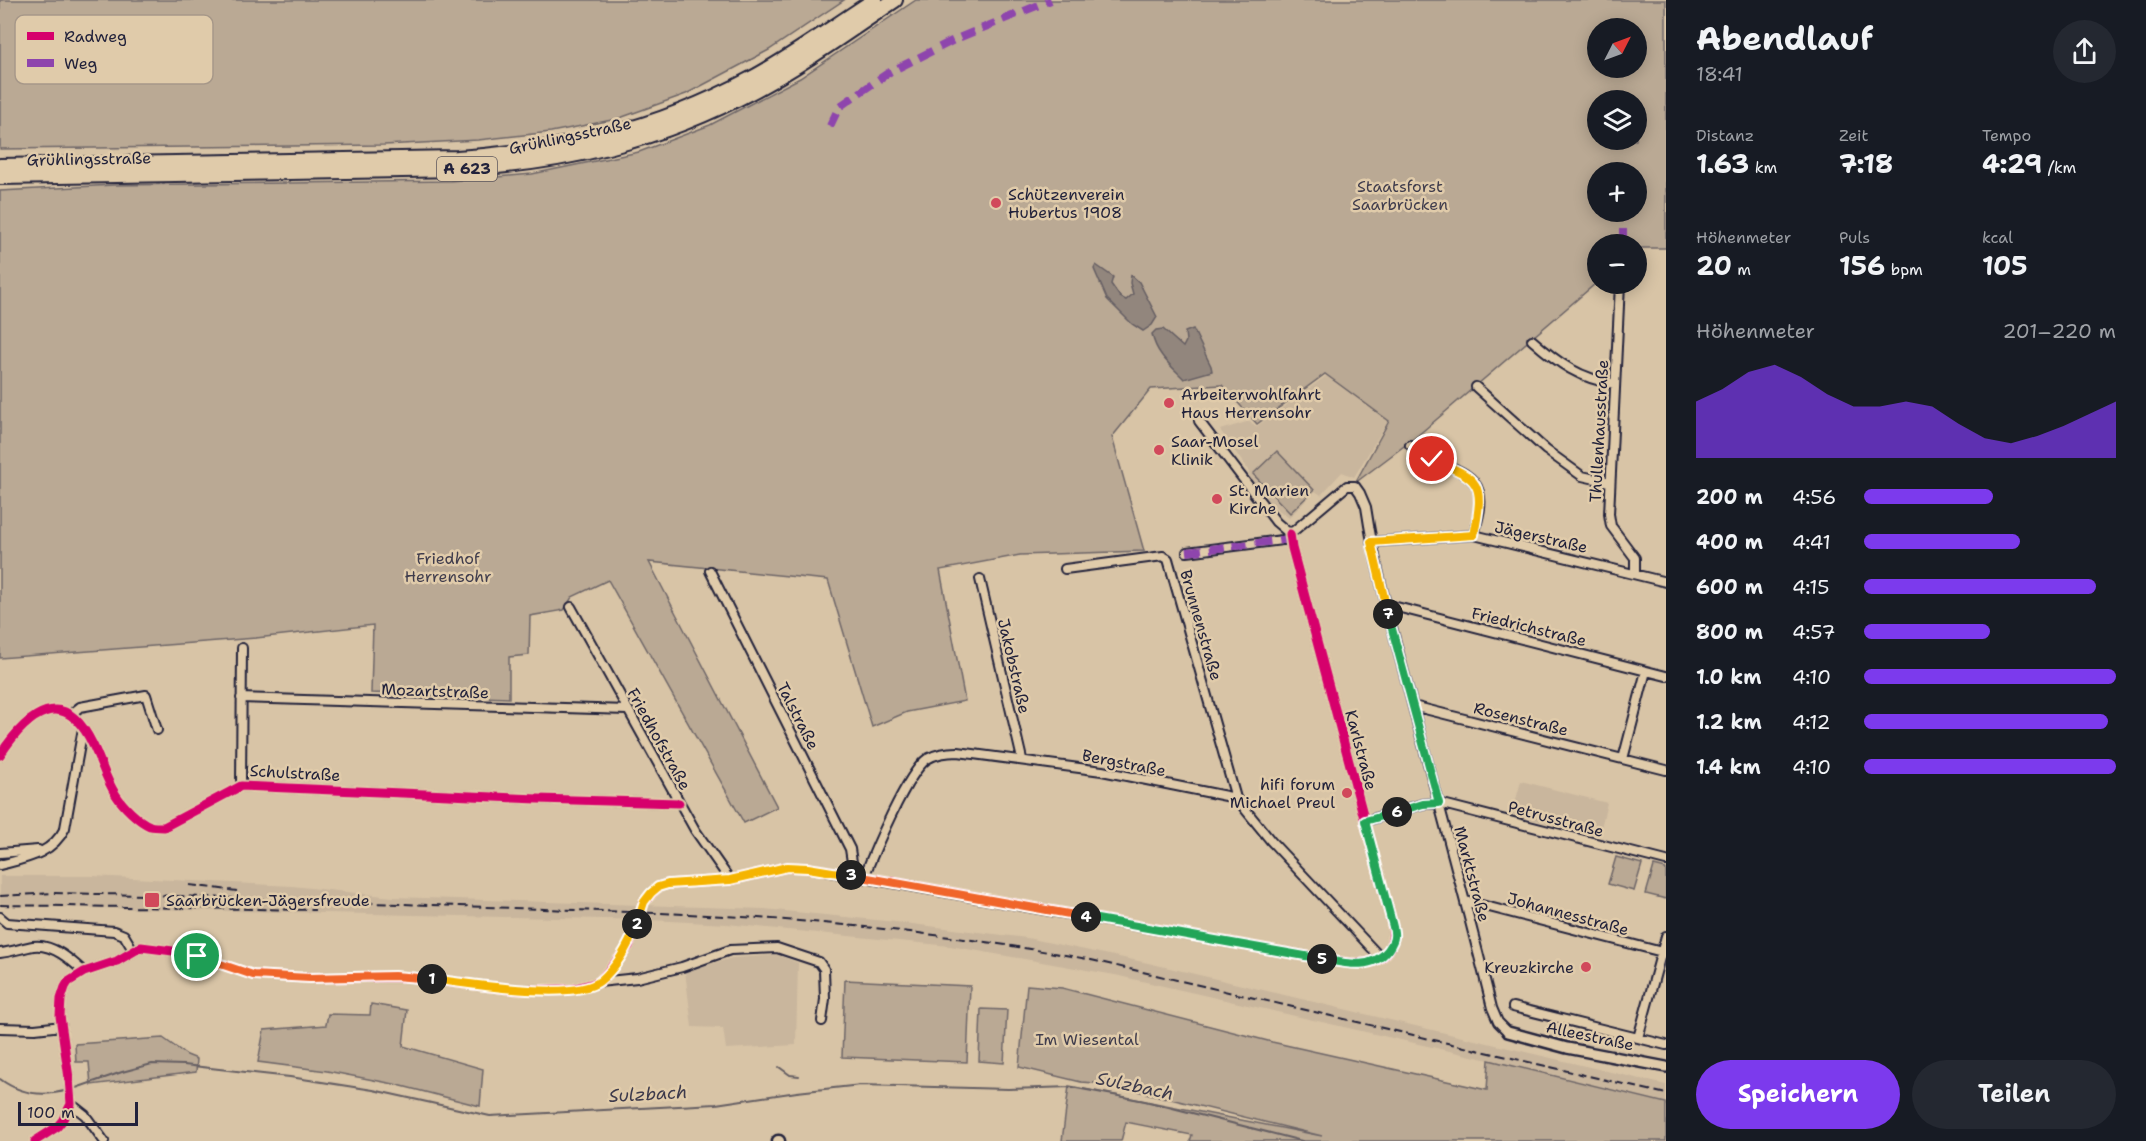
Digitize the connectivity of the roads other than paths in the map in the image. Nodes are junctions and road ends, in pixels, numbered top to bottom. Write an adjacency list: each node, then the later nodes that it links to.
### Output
1 (875, 0): 3 (highway, A 623)
2 (895, 0): 4 (highway, Grühlingsstraße / A 623)
3 (0, 166)
4 (0, 177)
5 (1620, 294): 7 (street, Thullenhausstraße)
6 (1532, 340): 7 (street)
7 (1615, 384): 11 (street, Thullenhausstraße)
8 (1476, 387): 11 (street)
9 (1199, 421): 13 (street, Karlstraße)
10 (1410, 445): 12 (street)
11 (1610, 482): 18 (street, Thullenhausstraße)
12 (1474, 535): 14 (street, Jägerstraße); 18 (street, Jägerstraße)
13 (1290, 536): 14 (street, Marktstraße); 15 (street); 40 (street, Karlstraße)
14 (1371, 542): 21 (street, Marktstraße)
15 (1187, 552)
16 (1065, 569): 37 (street, Brunnenstraße)
17 (710, 571): 45 (street, Talstraße)
18 (1635, 573): 20 (street, Jägerstraße)
19 (980, 579): 33 (street, Jakobstraße)
20 (1666, 582)
21 (1385, 604): 24 (street, Friedrichstraße); 27 (street, Marktstraße)
22 (571, 607): 28 (street, Friedhofstraße)
23 (242, 648): 26 (street)
24 (1646, 671): 25 (street, Friedrichstraße); 34 (street)
25 (1666, 676)
26 (241, 698): 28 (street, Mozartstraße); 36 (street)
27 (1413, 706): 34 (street, Rosenstraße); 39 (street, Marktstraße)
28 (627, 710): 38 (street, Friedhofstraße)
29 (70, 714): 30 (street, Schulstraße); 31 (street); 32 (street)
30 (83, 728): 36 (street, Schulstraße); 41 (street)
31 (158, 730)
32 (0, 755)
33 (1022, 759): 37 (street, Bergstraße); 46 (street, Bergstraße)
34 (1623, 759): 35 (street, Rosenstraße)
35 (1666, 770)
36 (241, 786): 38 (street, Schulstraße)
37 (1236, 798): 54 (street)
38 (679, 803): 47 (street, Friedhofstraße)
39 (1439, 803): 40 (street); 43 (street, Petrusstraße); 48 (street, Marktstraße)
40 (1365, 821): 54 (street, Karlstraße)
41 (46, 849): 42 (street); 44 (street)
42 (0, 853)
43 (1666, 861)
44 (0, 865)
45 (854, 875): 46 (street); 47 (street)
46 (864, 877): 54 (street)
47 (730, 880): 56 (street, bridge)
48 (1466, 901): 53 (street, Johannesstraße); 61 (street, Marktstraße)
49 (0, 917): 51 (street)
50 (1666, 936): 53 (street)
51 (133, 950): 55 (street); 56 (street)
52 (0, 953): 55 (street)
53 (1664, 953): 62 (street)
54 (1380, 958)
55 (84, 972): 59 (street)
56 (599, 982): 58 (street)
57 (1514, 1007): 62 (street)
58 (822, 1021)
59 (62, 1026): 60 (street); 65 (street)
60 (0, 1028)
61 (1508, 1032): 64 (street, Alleestraße)
62 (1638, 1038): 63 (street)
63 (1666, 1045)
64 (1666, 1067)
65 (71, 1100): 66 (street); 67 (street)
66 (35, 1141)
67 (104, 1141)

